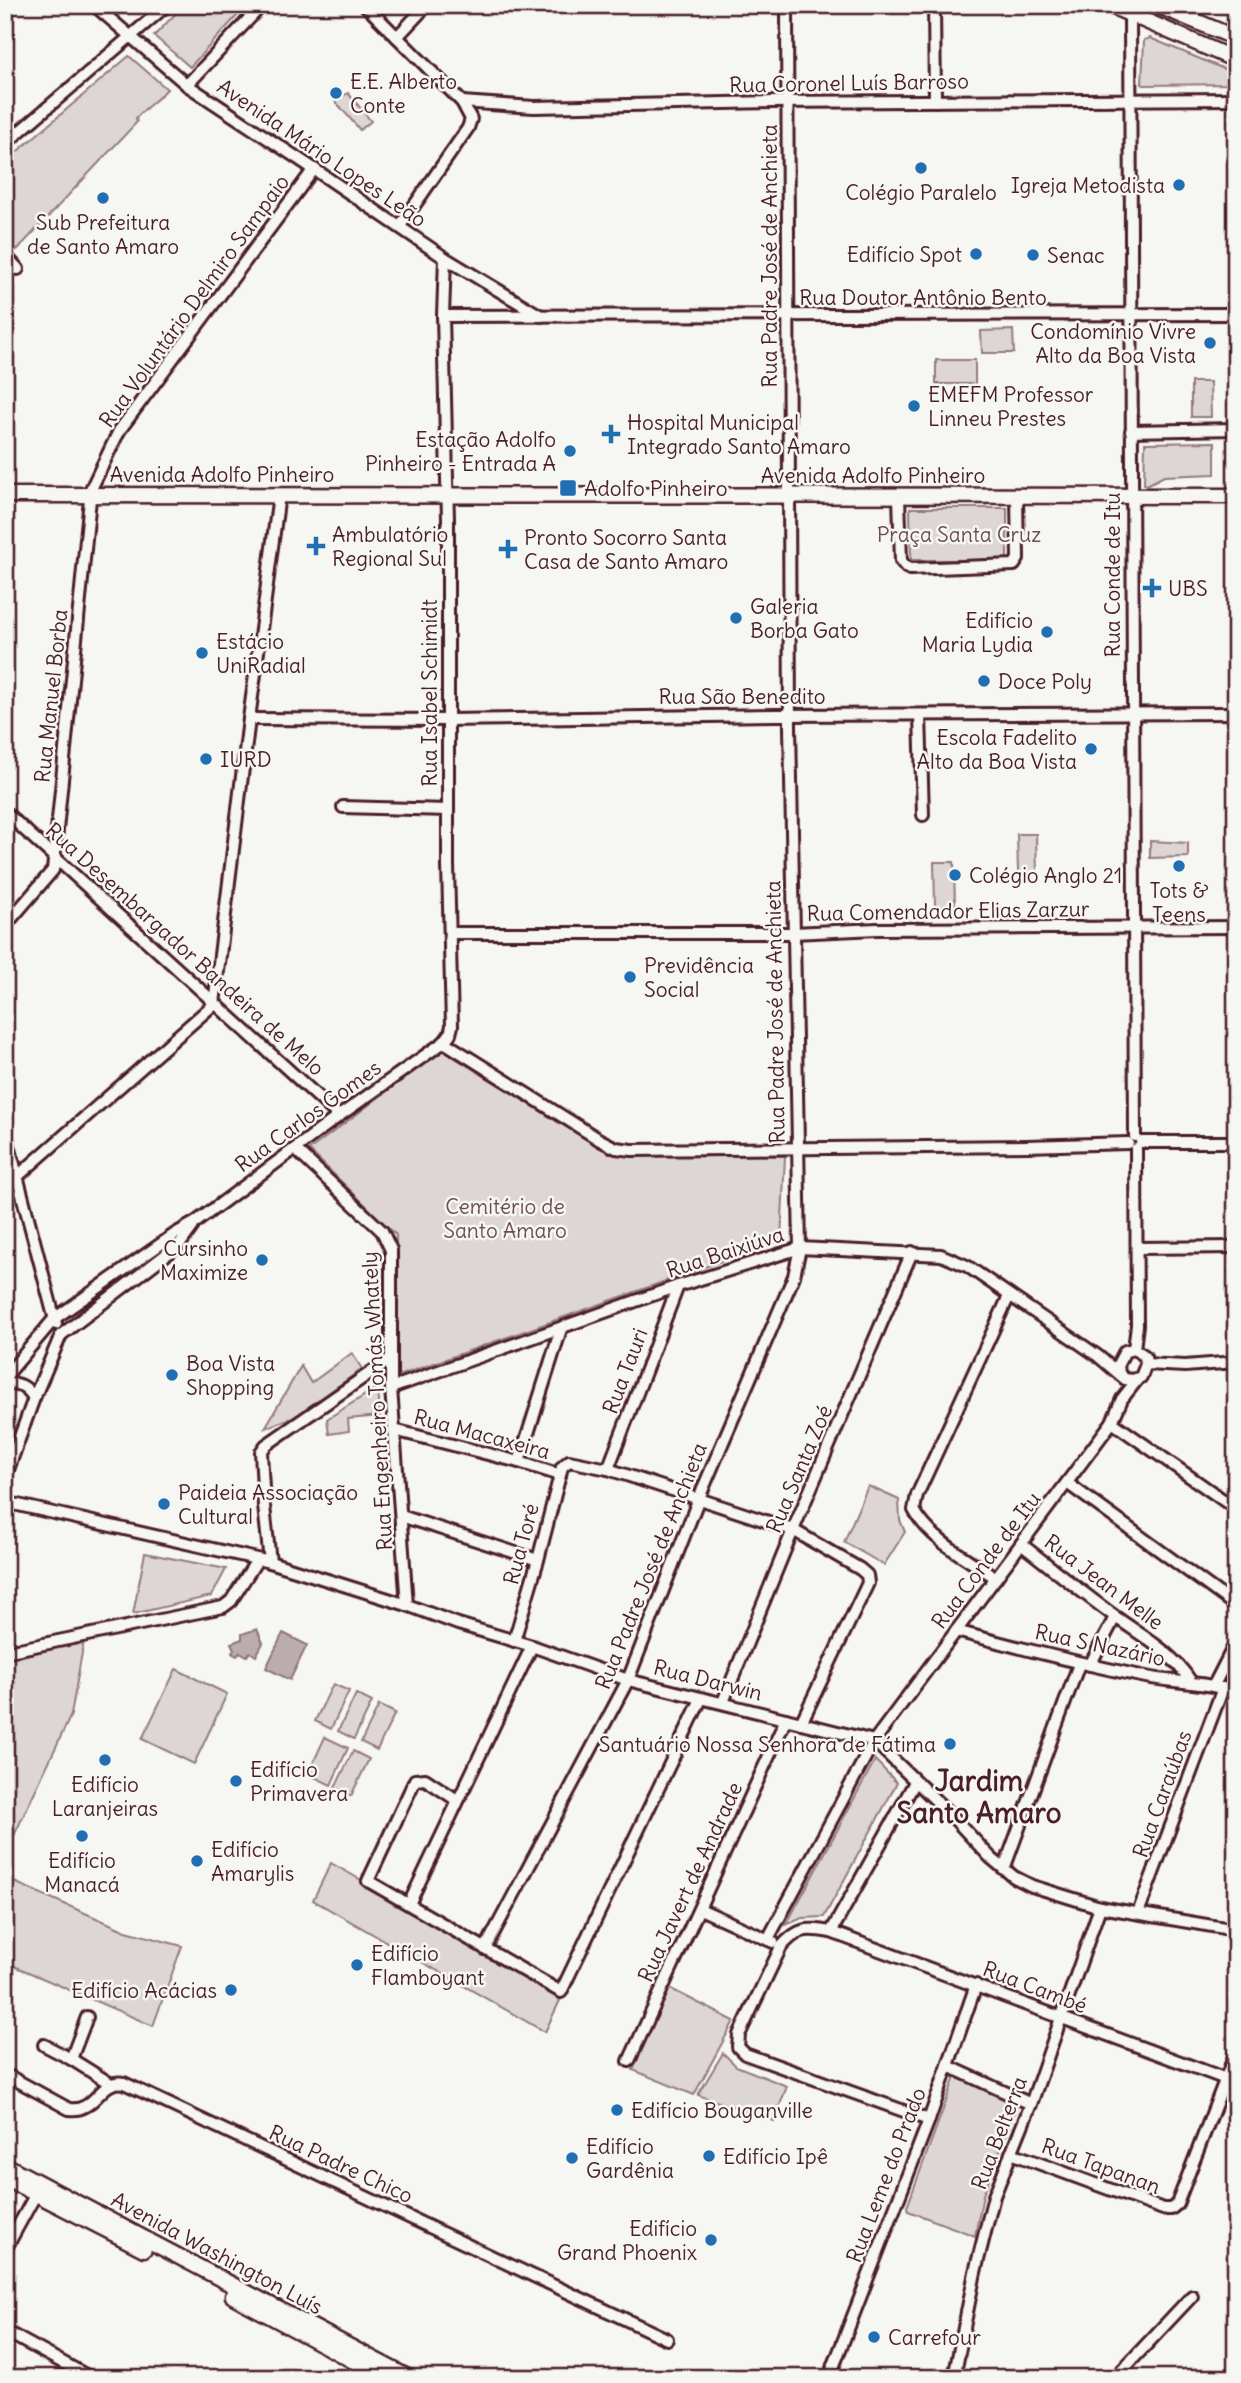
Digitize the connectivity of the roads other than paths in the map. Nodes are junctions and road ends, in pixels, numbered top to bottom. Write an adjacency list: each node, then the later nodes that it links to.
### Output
1 (94, 5): 11 (street, Avenida Mário Lopes Leão)
2 (167, 5): 11 (street)
3 (262, 5): 15 (street)
4 (365, 5): 12 (street)
5 (427, 5): 12 (street)
6 (787, 5): 20 (street, Rua Padre José de Anchieta)
7 (934, 5): 18 (street)
8 (1109, 5): 10 (main road)
9 (1157, 5): 13 (main road)
10 (1130, 15): 14 (main road); 17 (street, Rua Conde de Itu)
11 (131, 37): 15 (street, Avenida Mário Lopes Leão); 21 (street)
12 (397, 37): 19 (street)
13 (1236, 38)
14 (1236, 60)
15 (187, 85): 22 (street, Avenida Mário Lopes Leão)
16 (1236, 99): 17 (street, Rua Coronel Luís Barroso)
17 (1130, 100): 18 (street, Rua Coronel Luís Barroso); 28 (street, Rua Conde de Itu)
18 (935, 101): 20 (street, Rua Coronel Luís Barroso)
19 (462, 102): 20 (street, Rua Coronel Luís Barroso); 23 (street)
20 (788, 102): 31 (street, Rua Padre José de Anchieta)
21 (5, 144)
22 (314, 169): 23 (street, Avenida Mário Lopes Leão); 35 (street, Rua Voluntário Delmiro Sampaio)
23 (400, 226): 25 (street, Avenida Mário Lopes Leão)
24 (5, 255): 26 (street)
25 (445, 258): 29 (street, Rua Isabel Schimidt); 30 (street, Avenida Mário Lopes Leão)
26 (18, 269)
27 (1236, 314): 28 (street, Rua Doutor Antônio Bento)
28 (1131, 315): 31 (street, Rua Doutor Antônio Bento); 33 (street, Rua Conde de Itu)
29 (443, 316): 30 (street, Rua Doutor Antônio Bento); 38 (street, Rua Isabel Schimidt)
30 (541, 316): 31 (street, Rua Doutor Antônio Bento)
31 (788, 316): 37 (street, Rua Padre José de Anchieta)
32 (1236, 429): 33 (street)
33 (1131, 431): 42 (street, Rua Conde de Itu)
34 (5, 495): 35 (main road, Avenida Adolfo Pinheiro)
35 (89, 495): 36 (main road, Avenida Adolfo Pinheiro); 53 (street, Rua Manuel Borba)
36 (279, 495): 38 (main road, Avenida Adolfo Pinheiro); 47 (street)
37 (790, 495): 38 (main road, Avenida Adolfo Pinheiro); 39 (main road, Avenida Adolfo Pinheiro); 45 (street, Rua Padre José de Anchieta)
38 (448, 496): 48 (street, Rua Isabel Schimidt)
39 (899, 496): 40 (main road, Avenida Adolfo Pinheiro); 40 (street)
40 (1017, 496): 42 (main road, Avenida Adolfo Pinheiro)
41 (1236, 496): 42 (main road, Avenida Adolfo Pinheiro)
42 (1131, 497): 44 (street, Rua Conde de Itu)
43 (1236, 713): 44 (street, Rua São Benedito)
44 (1132, 714): 46 (street, Rua São Benedito); 56 (street, Rua Conde de Itu)
45 (790, 715): 46 (street, Rua São Benedito); 48 (street, Rua São Benedito); 58 (street, Rua Padre José de Anchieta)
46 (920, 715): 52 (street)
47 (249, 719): 48 (street, Rua São Benedito); 59 (street)
48 (448, 720): 50 (street, Rua Isabel Schimidt)
49 (343, 807): 50 (street)
50 (448, 810): 57 (street, Rua Isabel Schimidt)
51 (5, 812): 53 (street, Rua Desembargador Bandeira de Melo)
52 (923, 816)
53 (54, 856): 54 (street, Rua Manuel Borba); 59 (street, Rua Desembargador Bandeira de Melo)
54 (5, 926)
55 (1236, 927): 56 (street, Rua Comendador Elias Zarzur)
56 (1133, 928): 58 (street, Rua Comendador Elias Zarzur); 63 (street, Rua Conde de Itu)
57 (451, 933): 58 (street, Rua Comendador Elias Zarzur); 60 (street, Rua Isabel Schimidt)
58 (793, 933): 65 (street, Rua Padre José de Anchieta)
59 (214, 1004): 61 (street, Rua Desembargador Bandeira de Melo); 67 (street)
60 (444, 1042): 61 (street, Rua Carlos Gomes); 65 (street)
61 (339, 1116): 66 (street, Rua Carlos Gomes)
62 (5, 1130): 67 (street)
63 (1135, 1142): 64 (street); 65 (street); 71 (street, Rua Conde de Itu)
64 (1236, 1142)
65 (797, 1149): 70 (street, Rua Padre José de Anchieta)
66 (296, 1150): 68 (street, Rua Carlos Gomes); 81 (street, Rua Engenheiro Tomás Whately)
67 (18, 1176): 75 (street)
68 (196, 1222): 75 (street, Rua Carlos Gomes); 77 (street, Rua Carlos Gomes)
69 (1236, 1247): 71 (street)
70 (800, 1248): 72 (street, Rua Baixiúva); 73 (street, Rua Baixiúva); 98 (street, Rua Padre José de Anchieta)
71 (1136, 1248): 78 (street, Rua Conde de Itu)
72 (912, 1252): 74 (street, Rua Baixiúva); 102 (street, Rua Santa Zoé)
73 (678, 1286): 76 (street, Rua Baixiúva); 94 (street, Rua Tauri)
74 (1009, 1296): 80 (street, Rua Baixiúva); 107 (street)
75 (54, 1318): 77 (street); 85 (street, Rua Carlos Gomes)
76 (561, 1329): 88 (street, Rua Baixiúva); 93 (street)
77 (61, 1335): 89 (street, Rua Carlos Gomes)
78 (1134, 1349): 79 (street); 83 (street)
79 (1122, 1355): 80 (street); 84 (street)
80 (1098, 1356): 84 (street, Rua Baixiúva)
81 (390, 1359): 88 (street, Rua Engenheiro Tomás Whately); 106 (street)
82 (1236, 1362): 83 (street)
83 (1146, 1364): 86 (street)
84 (1120, 1375): 86 (street); 90 (street, Rua Conde de Itu)
85 (5, 1377)
86 (1137, 1380): 90 (street, Rua Conde de Itu)
87 (5, 1385): 89 (street)
88 (391, 1388): 92 (street, Rua Engenheiro Tomás Whately)
89 (34, 1398): 96 (street, Rua Carlos Gomes)
90 (1122, 1399): 91 (street, Rua Conde de Itu)
91 (1112, 1422): 97 (street, Rua Conde de Itu); 100 (street)
92 (394, 1430): 93 (street, Rua Macaxeira); 101 (street, Rua Engenheiro Tomás Whately)
93 (519, 1462): 95 (street, Rua Macaxeira)
94 (608, 1469): 95 (street, Rua Toré); 98 (street)
95 (560, 1475): 105 (street, Rua Toré)
96 (5, 1478)
97 (1067, 1483): 103 (street, Rua Conde de Itu); 109 (street)
98 (699, 1498): 102 (street); 117 (street, Rua Padre José de Anchieta)
99 (5, 1502): 104 (street, Rua Darwin)
100 (1236, 1509)
101 (401, 1516): 105 (street); 108 (street, Rua Engenheiro Tomás Whately)
102 (793, 1530): 122 (street, Rua Santa Zoé); 124 (street)
103 (1021, 1544): 107 (street, Rua Conde de Itu); 110 (street, Rua Jean Melle)
104 (257, 1560): 106 (street, Rua Darwin); 115 (street)
105 (538, 1560): 112 (street, Rua Toré)
106 (270, 1562): 108 (street, Rua Darwin)
107 (996, 1578): 111 (street, Rua Conde de Itu)
108 (407, 1605): 112 (street, Rua Darwin)
109 (1236, 1605)
110 (1115, 1617): 116 (street); 118 (street, Rua Jean Melle)
111 (956, 1631): 116 (street, Rua S Nazário); 125 (street, Rua Conde de Itu)
112 (514, 1641): 114 (street, Rua Darwin)
113 (1236, 1642): 119 (street, Rua Caraúbas)
114 (532, 1646): 117 (street, Rua Darwin); 127 (street)
115 (5, 1652)
116 (1084, 1665): 118 (street, Rua S Nazário); 128 (street)
117 (628, 1680): 121 (street, Rua Darwin); 137 (street, Rua Padre José de Anchieta)
118 (1191, 1682): 119 (street, Rua S Nazário)
119 (1218, 1686): 120 (street, Rua S Nazário); 132 (street, Rua Caraúbas)
120 (1236, 1693)
121 (701, 1699): 122 (street, Rua Darwin); 137 (street)
122 (723, 1702): 123 (street, Rua Darwin)
123 (786, 1719): 124 (street, Rua Darwin); 131 (street, Rua Javert de Andrade)
124 (802, 1723): 125 (street, Rua Darwin)
125 (874, 1741): 126 (street); 135 (street, Rua Conde de Itu)
126 (915, 1782): 128 (street); 134 (street)
127 (457, 1800): 129 (street); 129 (street)
128 (1004, 1869): 130 (street)
129 (409, 1904): 137 (street)
130 (1100, 1907): 132 (street); 140 (street, Rua Belterra)
131 (700, 1909): 135 (street); 144 (street, Rua Javert de Andrade)
132 (1138, 1913): 133 (street)
133 (1236, 1930)
134 (831, 1932): 136 (street); 138 (street, Rua Cambé)
135 (768, 1940): 136 (street)
136 (781, 1947): 150 (street)
137 (485, 1949)
138 (976, 1985): 140 (street, Rua Cambé); 145 (street, Rua Leme do Prado)
139 (87, 2017): 143 (street)
140 (1061, 2018): 147 (street, Rua Cambé); 149 (street, Rua Belterra)
141 (44, 2045): 143 (street, Rua Padre Chico)
142 (1236, 2052): 147 (street)
143 (71, 2059): 148 (street, Rua Padre Chico)
144 (629, 2061)
145 (948, 2066): 149 (street); 150 (street, Rua Leme do Prado)
146 (5, 2074): 148 (street)
147 (1226, 2079): 151 (street, Rua Tapanan)
148 (111, 2084): 158 (street, Rua Padre Chico)
149 (1031, 2104): 151 (street, Rua Belterra)
150 (929, 2120): 162 (street, Rua Leme do Prado)
151 (1011, 2153): 163 (street, Rua Belterra)
152 (5, 2165): 154 (main road, Avenida Washington Luís)
153 (5, 2178): 154 (main road, Avenida Washington Luís)
154 (38, 2189): 155 (street); 160 (main road, Avenida Washington Luís); 161 (main road, Avenida Washington Luís)
155 (5, 2250)
156 (1192, 2296): 164 (street)
157 (5, 2331): 159 (street)
158 (667, 2339)
159 (91, 2378)
160 (385, 2378)
161 (409, 2378)
162 (829, 2378)
163 (954, 2378)
164 (1115, 2378)

